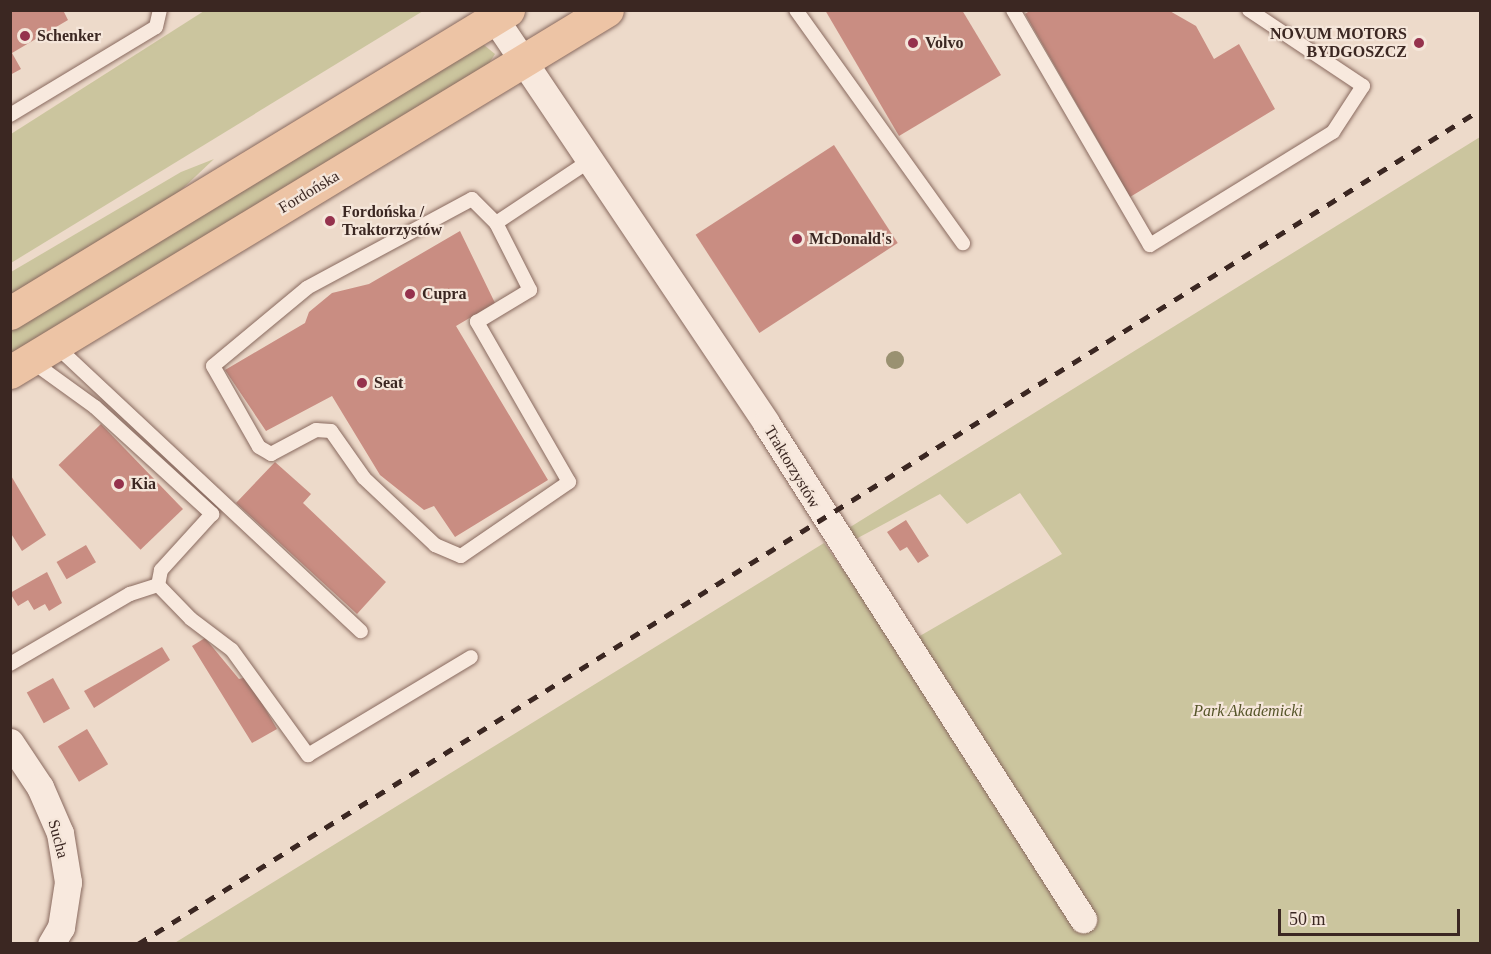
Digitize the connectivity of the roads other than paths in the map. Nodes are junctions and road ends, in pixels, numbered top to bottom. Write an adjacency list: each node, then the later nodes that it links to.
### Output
1 (160, 10): 8 (lane)
2 (607, 10): 7 (main road, Fordońska)
3 (796, 10): 11 (lane)
4 (1013, 10): 5 (lane)
5 (1249, 10)
6 (498, 13): 7 (street, Traktorzystów); 12 (main road)
7 (522, 63): 9 (street, Traktorzystów); 13 (main road, Fordońska)
8 (10, 115)
9 (591, 160): 10 (lane); 19 (street, Traktorzystów)
10 (496, 223): 10 (lane)
11 (963, 243)
12 (10, 313)
13 (32, 359): 14 (lane); 15 (lane)
14 (158, 585): 16 (lane); 17 (lane)
15 (361, 631)
16 (471, 657)
17 (10, 664)
18 (10, 742): 20 (street, Sucha)
19 (1083, 918)
20 (51, 944)

